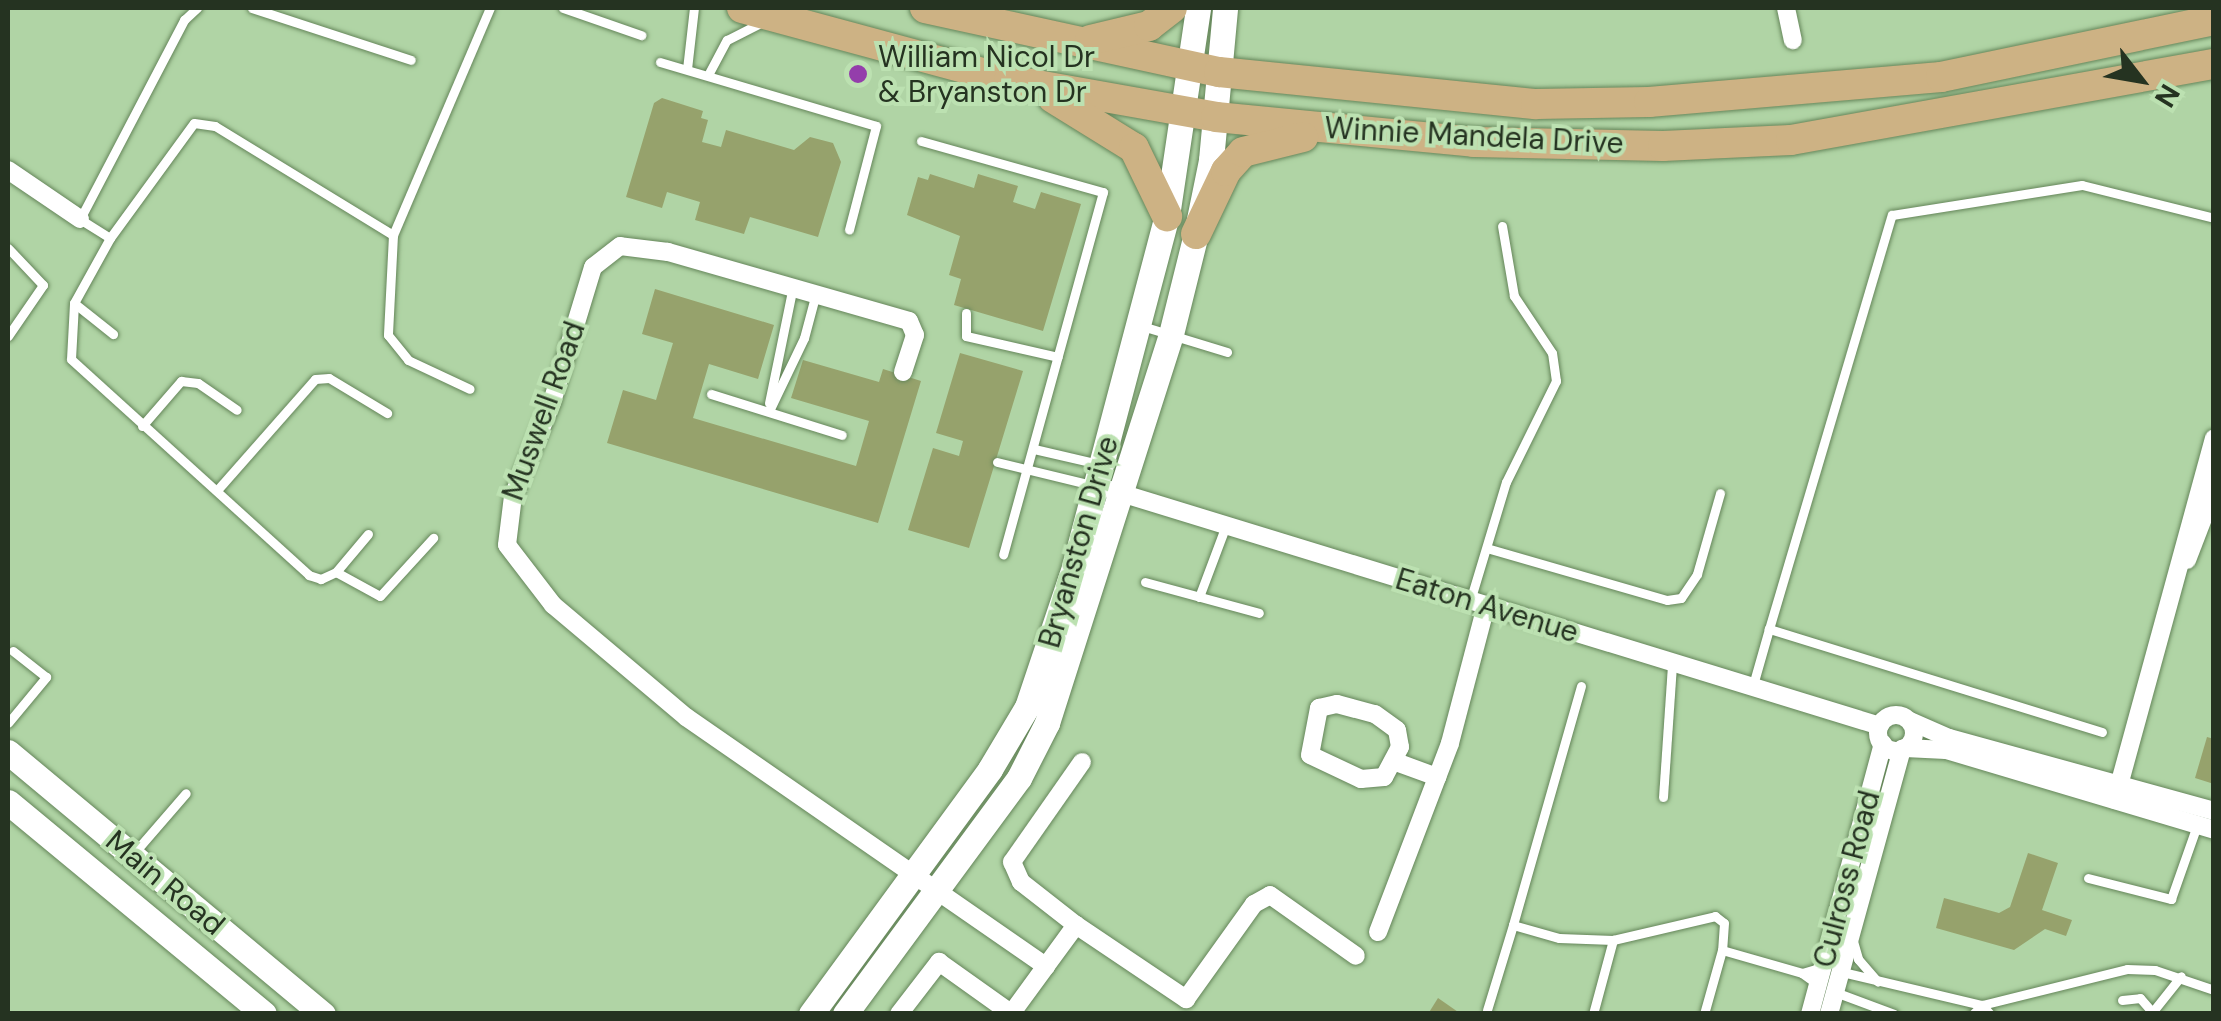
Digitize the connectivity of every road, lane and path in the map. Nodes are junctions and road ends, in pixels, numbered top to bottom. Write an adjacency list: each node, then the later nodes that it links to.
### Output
1 (197, 8): 33 (lane)
2 (252, 8): 18 (lane)
3 (490, 8): 37 (lane)
4 (563, 8): 15 (lane)
5 (694, 8): 22 (lane)
6 (742, 8): 12 (main road, Winnie Mandela Drive)
7 (925, 8): 17 (main road, Winnie Mandela Drive)
8 (1172, 8): 17 (main road)
9 (1198, 8): 21 (main road, Bryanston Drive)
10 (1224, 8): 21 (main road, Bryanston Drive)
11 (1786, 8): 16 (street)
12 (772, 19): 24 (lane); 25 (main road, Winnie Mandela Drive)
13 (2188, 19): 14 (main road, Winnie Mandela Drive); 21 (main road, Winnie Mandela Drive)
14 (2214, 20)
15 (641, 35)
16 (1794, 40)
17 (1072, 43): 21 (main road, Winnie Mandela Drive)
18 (411, 60)
19 (660, 62): 22 (lane)
20 (2214, 64): 23 (main road, Winnie Mandela Drive)
21 (1206, 69): 27 (main road, Bryanston Drive)
22 (688, 70): 24 (lane)
23 (2182, 71): 26 (main road); 28 (main road, Winnie Mandela Drive)
24 (708, 75): 35 (lane)
25 (1009, 80): 27 (main road, Winnie Mandela Drive); 31 (main road)
26 (2214, 82)
27 (1201, 114): 28 (main road, Winnie Mandela Drive); 31 (main road, Bryanston Drive); 36 (main road, Bryanston Drive)
28 (1351, 132): 36 (main road)
29 (921, 141): 49 (lane)
30 (8, 170): 33 (street)
31 (1167, 216): 44 (main road, Bryanston Drive)
32 (2214, 218): 78 (lane)
33 (80, 219): 38 (lane)
34 (1502, 226): 70 (lane)
35 (849, 230)
36 (1196, 234): 46 (main road, Bryanston Drive)
37 (393, 235): 38 (lane); 51 (lane)
38 (110, 238): 42 (lane)
39 (8, 248): 47 (lane)
40 (793, 286): 41 (street, Muswell Road); 54 (lane); 99 (street, Muswell Road)
41 (816, 292): 50 (street, Muswell Road); 54 (lane)
42 (74, 303): 45 (lane); 56 (lane)
43 (966, 313): 49 (lane)
44 (1139, 325): 46 (lane); 62 (main road, Bryanston Drive)
45 (113, 334)
46 (1171, 334): 48 (lane); 65 (main road, Bryanston Drive)
47 (8, 336)
48 (1227, 352)
49 (1058, 357): 59 (lane)
50 (903, 372)
51 (470, 389)
52 (711, 394): 54 (lane)
53 (237, 410): 56 (lane)
54 (768, 410): 57 (lane)
55 (388, 413): 63 (lane)
56 (142, 426): 63 (lane)
57 (842, 435)
58 (2214, 438): 73 (street)
59 (1034, 449): 61 (lane); 62 (lane)
60 (998, 462): 61 (lane)
61 (1028, 470): 62 (lane); 71 (lane)
62 (1098, 475): 65 (street, Eaton Avenue); 99 (main road, Bryanston Drive)
63 (220, 488): 72 (lane)
64 (2214, 490): 73 (street)
65 (1122, 493): 67 (street, Eaton Avenue); 101 (main road, Bryanston Drive)
66 (1720, 493): 70 (lane)
67 (1226, 526): 75 (lane); 76 (street, Eaton Avenue)
68 (368, 534): 72 (lane)
69 (432, 538): 72 (lane)
70 (1490, 549): 76 (lane)
71 (1003, 554)
72 (336, 572)
73 (2178, 579): 92 (street)
74 (1144, 582): 75 (lane)
75 (1199, 597): 77 (lane)
76 (1478, 604): 80 (street, Eaton Avenue); 91 (street)
77 (1259, 613)
78 (1769, 630): 81 (lane); 85 (lane)
79 (13, 651): 84 (lane)
80 (1672, 661): 81 (street, Eaton Avenue); 94 (lane)
81 (1753, 685): 86 (street, Eaton Avenue)
82 (1581, 686): 103 (lane)
83 (1910, 721): 86 (street); 87 (street, Culross Road); 92 (street)
84 (8, 723)
85 (2102, 732)
86 (1881, 735): 87 (street, Eaton Avenue); 112 (street, Culross Road)
87 (1904, 748): 92 (street); 104 (street, Culross Road)
88 (8, 752): 98 (main road, Main Road)
89 (1082, 762): 102 (street)
90 (1396, 762): 90 (street); 91 (street)
91 (1437, 777): 105 (street)
92 (2117, 791): 96 (street); 97 (street)
93 (186, 793): 98 (lane)
94 (1663, 797)
95 (8, 802): 122 (main road, Main Road)
96 (2214, 811)
97 (2205, 828): 100 (lane)
98 (132, 856): 123 (main road, Main Road)
99 (914, 876): 101 (street, Muswell Road); 124 (main road, Bryanston Drive)
100 (2088, 878)
101 (936, 890): 109 (street, Muswell Road); 125 (main road, Bryanston Drive)
102 (1076, 924): 109 (street); 117 (street)
103 (1513, 925): 106 (lane); 118 (lane)
104 (1852, 931): 112 (street, Culross Road); 113 (lane)
105 (1378, 932)
106 (1613, 940): 107 (lane); 127 (lane)
107 (1722, 950): 110 (lane); 128 (lane)
108 (1356, 956): 117 (street)
109 (1046, 966): 121 (street)
110 (1802, 973): 112 (lane); 112 (lane)
111 (2181, 976): 114 (lane); 116 (lane); 120 (lane)
112 (1829, 979): 113 (lane); 119 (lane); 129 (street, Culross Road); 130 (street, Culross Road)
113 (1880, 984): 116 (lane)
114 (2214, 990)
115 (2122, 1000): 120 (lane)
116 (1982, 1004): 132 (lane); 133 (lane)
117 (1181, 1006)
118 (1487, 1010)
119 (1891, 1012): 131 (lane)
120 (2154, 1012)
121 (1010, 1013): 126 (street)
122 (264, 1014)
123 (323, 1014)
124 (811, 1014)
125 (846, 1014)
126 (899, 1014)
127 (1593, 1014)
128 (1704, 1014)
129 (1810, 1014)
130 (1830, 1014)
131 (1870, 1014)
132 (1973, 1014)
133 (1990, 1014)

